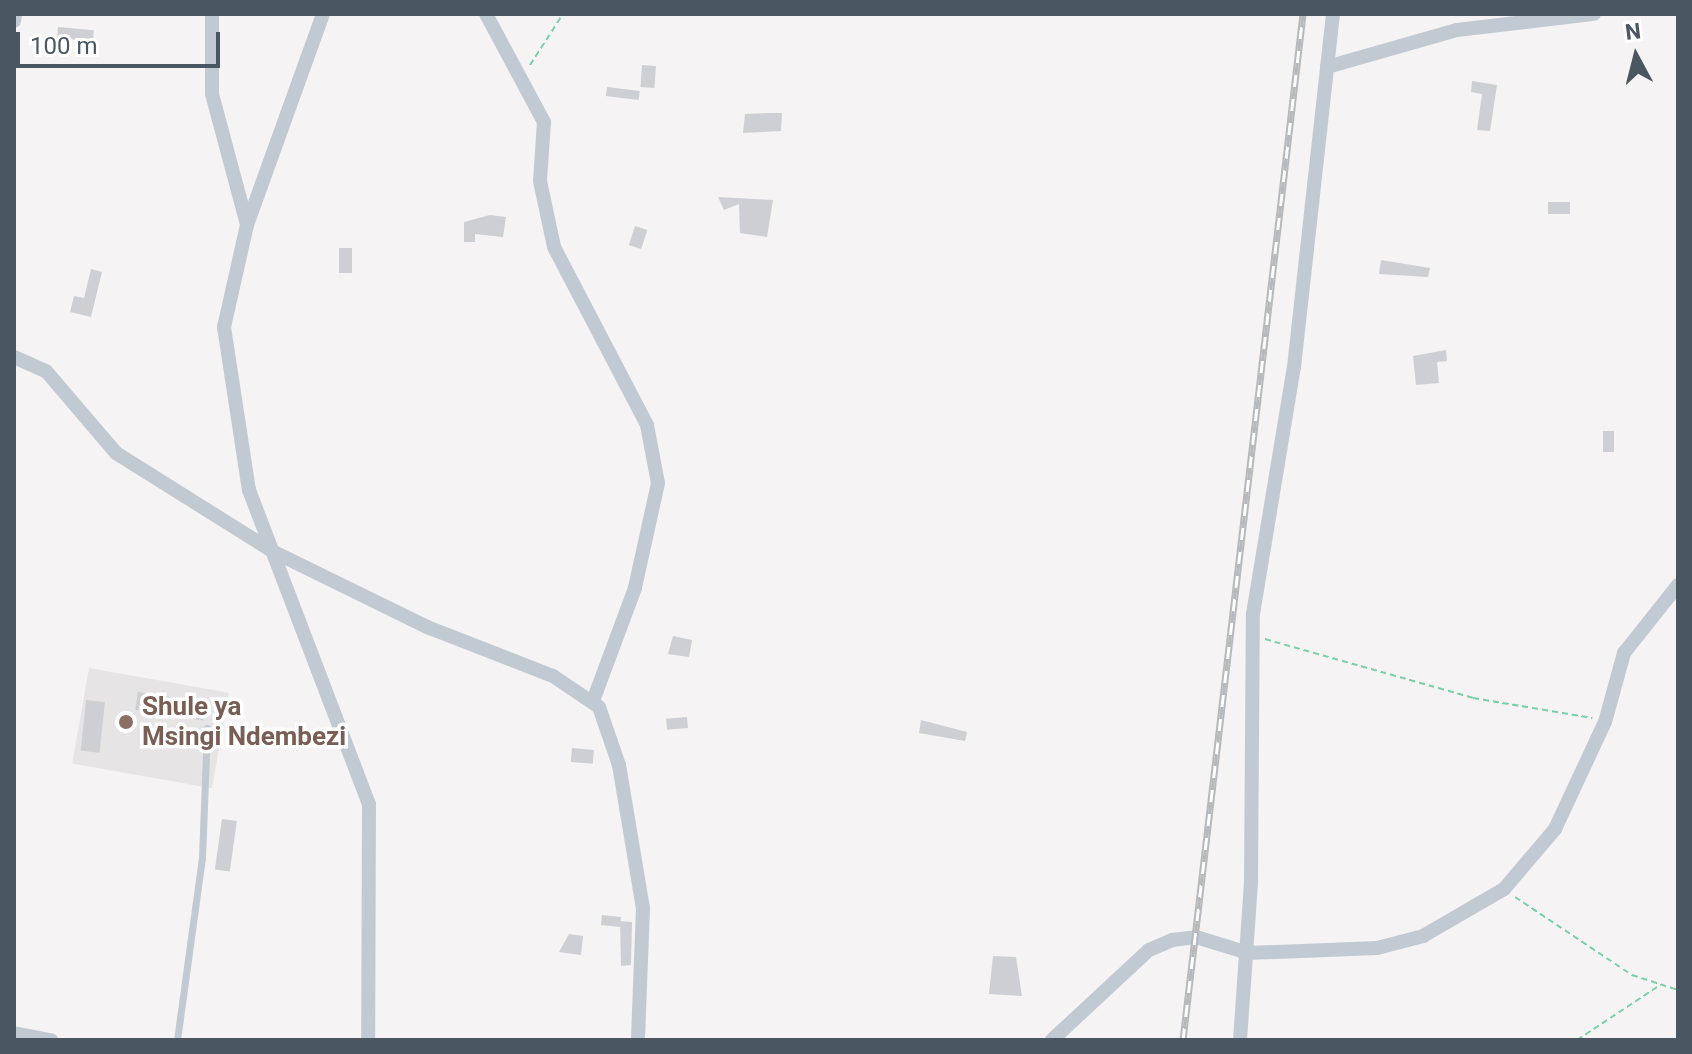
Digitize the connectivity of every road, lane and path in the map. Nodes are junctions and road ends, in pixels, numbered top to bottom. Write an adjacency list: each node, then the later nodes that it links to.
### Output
1 (15, 14): 8 (street)
2 (212, 14): 11 (street)
3 (323, 14): 11 (street)
4 (486, 14): 10 (street)
5 (563, 14): 10 (path)
6 (1333, 14): 9 (street)
7 (1594, 14): 9 (street)
8 (14, 21)
9 (1327, 67): 15 (street)
10 (520, 79): 16 (street)
11 (247, 225): 13 (street)
12 (14, 357): 13 (street)
13 (272, 551): 16 (street); 26 (street)
14 (1678, 585): 17 (street)
15 (1253, 636): 17 (path); 20 (street)
16 (593, 701): 27 (street)
17 (1605, 722): 19 (street)
18 (207, 728): 25 (lane)
19 (1504, 889): 20 (street); 21 (path)
20 (1248, 953): 28 (street); 29 (street)
21 (1658, 986): 22 (path); 30 (path)
22 (1678, 990)
23 (14, 1033): 24 (street)
24 (51, 1040)
25 (177, 1040)
26 (368, 1040)
27 (638, 1040)
28 (1052, 1040)
29 (1240, 1040)
30 (1577, 1040)

